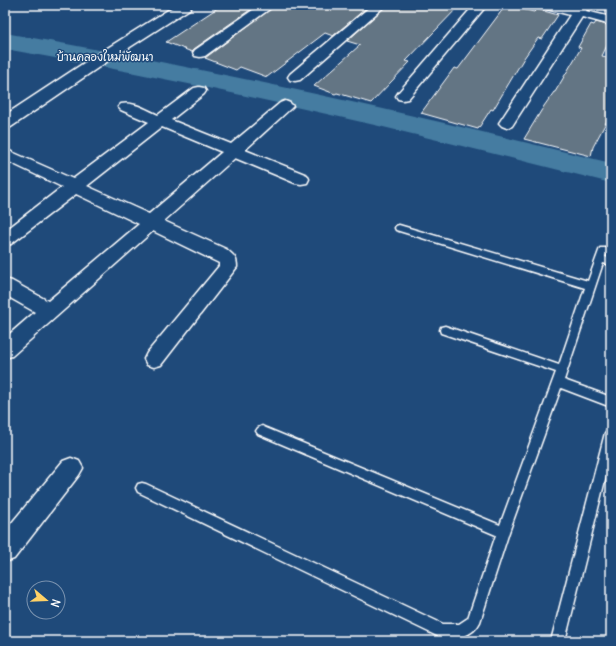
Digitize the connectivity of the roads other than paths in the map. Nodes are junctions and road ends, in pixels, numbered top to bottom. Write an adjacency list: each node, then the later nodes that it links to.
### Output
1 (186, 5): 15 (main road)
2 (269, 5): 8 (street)
3 (380, 5): 9 (street)
4 (481, 5): 11 (street)
5 (548, 5): 6 (street)
6 (580, 9): 7 (street); 16 (street)
7 (611, 21)
8 (200, 53)
9 (295, 77)
10 (199, 90): 14 (street)
11 (403, 96)
12 (285, 106): 17 (street)
13 (126, 107): 14 (street)
14 (160, 122): 17 (street); 20 (street)
15 (5, 123)
16 (507, 123)
17 (232, 152): 19 (street); 21 (street)
18 (5, 154): 20 (street)
19 (301, 180)
20 (76, 187): 21 (street); 23 (street)
21 (152, 222): 27 (street); 30 (street)
22 (398, 228): 26 (lane)
23 (5, 240)
24 (611, 262): 26 (lane)
25 (5, 286): 27 (street)
26 (591, 286): 31 (lane)
27 (50, 312): 29 (street)
28 (445, 330): 31 (lane)
29 (5, 350)
30 (154, 359)
31 (562, 370): 32 (lane)
32 (558, 382): 33 (lane); 38 (lane)
33 (611, 402)
34 (262, 431): 38 (lane)
35 (611, 433): 40 (lane)
36 (71, 468): 39 (street)
37 (142, 488): 38 (lane)
38 (503, 532)
39 (5, 550)
40 (558, 641)

